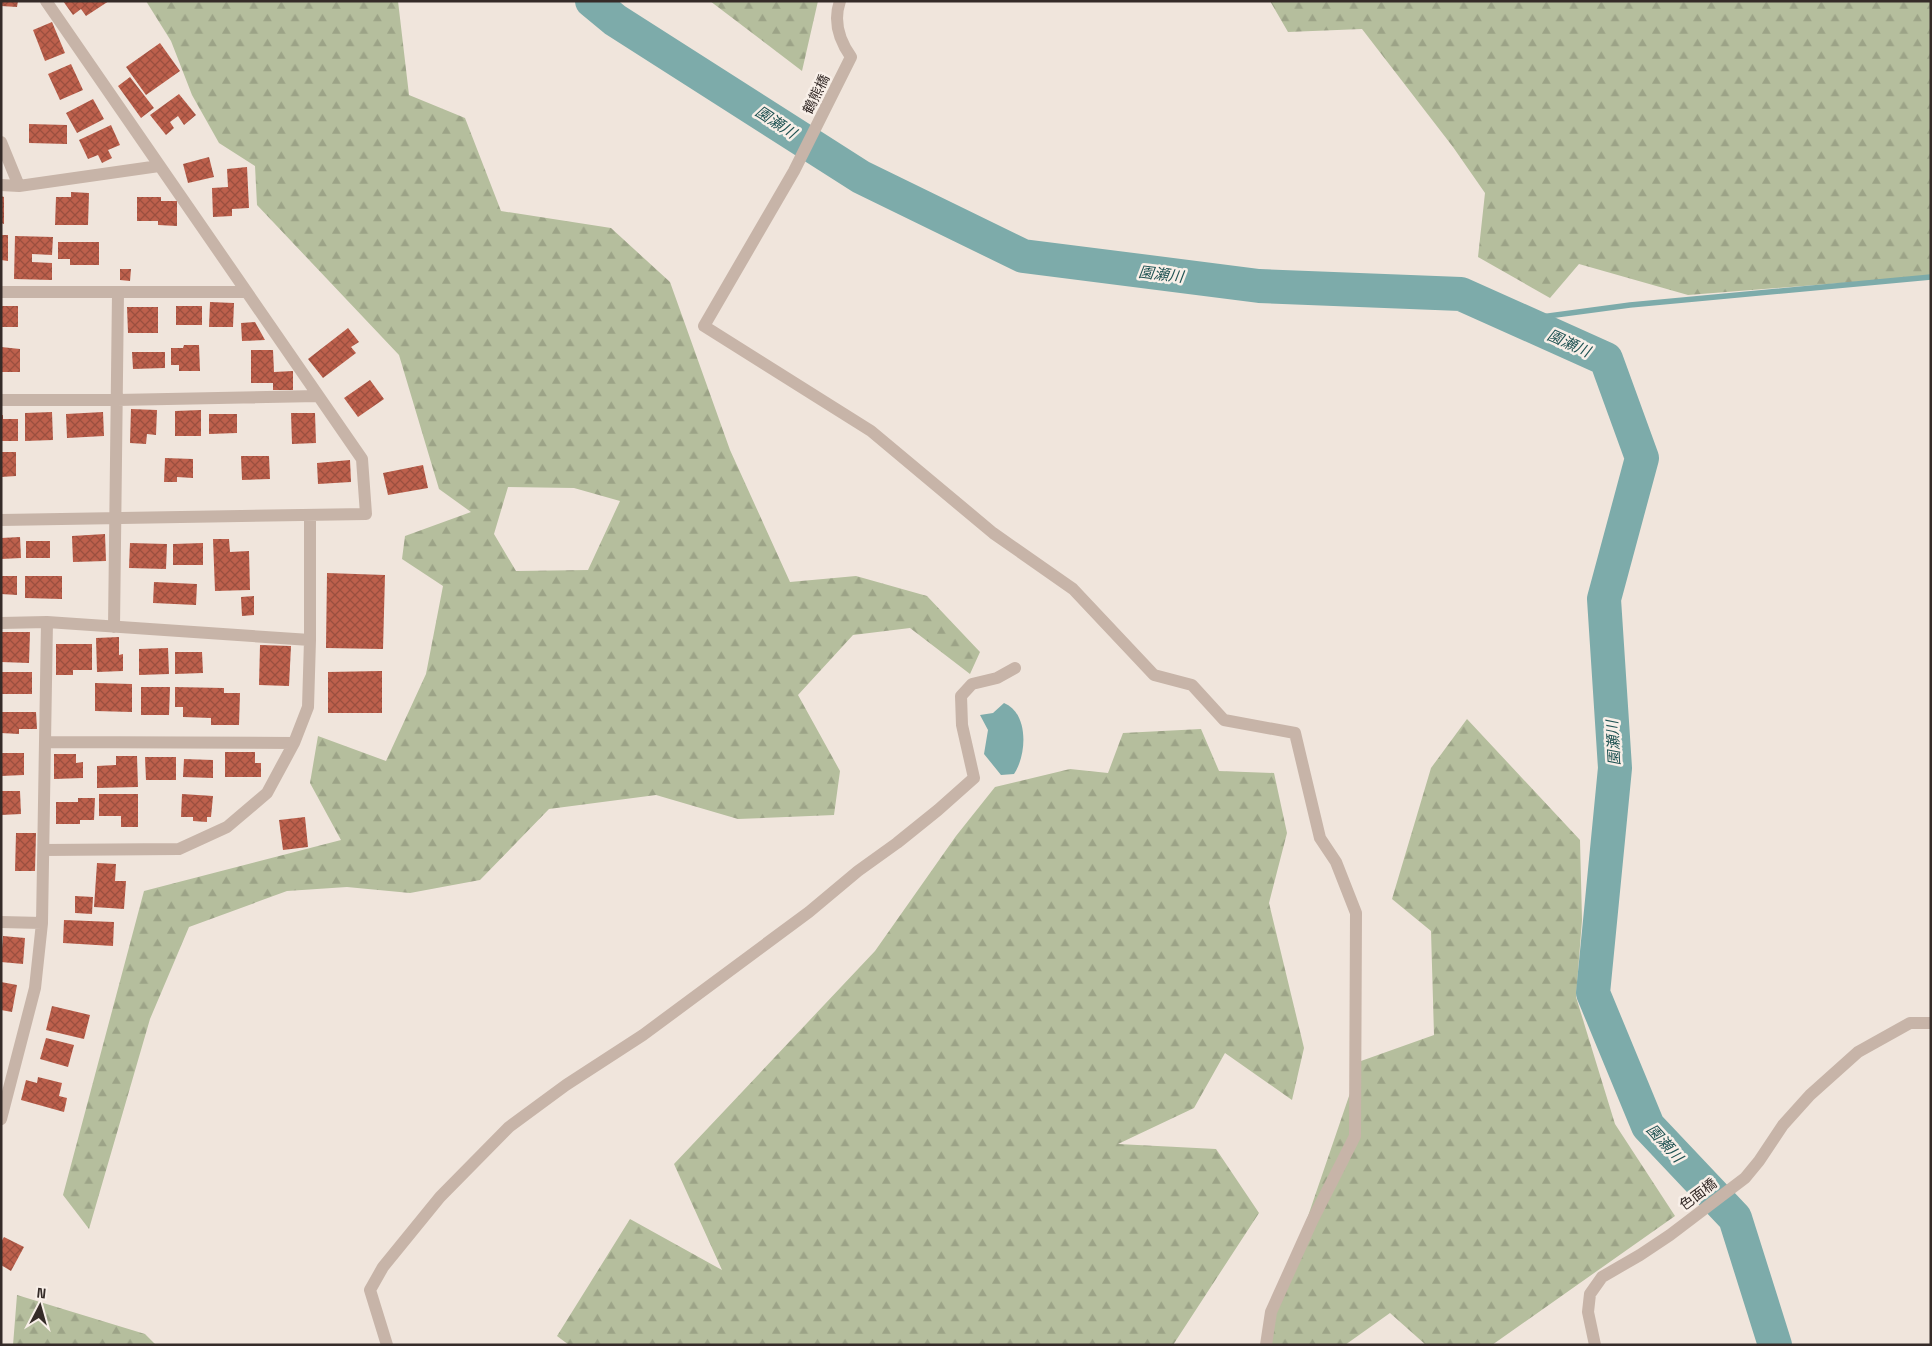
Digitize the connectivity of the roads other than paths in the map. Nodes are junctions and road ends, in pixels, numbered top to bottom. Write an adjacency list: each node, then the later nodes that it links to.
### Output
1 (46, 1): 4 (street)
2 (840, 1): 29 (street, 鶴熊橋)
3 (1, 142): 6 (street)
4 (159, 166): 6 (street); 9 (street)
5 (1, 185): 6 (street)
6 (19, 186)
7 (1, 292): 8 (street)
8 (118, 292): 9 (street); 12 (street)
9 (246, 292): 10 (street)
10 (318, 396): 12 (street); 13 (street)
11 (1, 400): 12 (street)
12 (117, 400): 14 (street)
13 (310, 515): 14 (street); 19 (street)
14 (116, 518): 15 (street); 18 (street)
15 (1, 520)
16 (1, 622): 17 (street)
17 (47, 622): 18 (street); 21 (street)
18 (114, 627): 19 (street)
19 (310, 640): 22 (street)
20 (1015, 668): 28 (street)
21 (45, 742): 22 (street); 23 (street)
22 (294, 743): 23 (street)
23 (44, 850): 25 (street)
24 (1, 922): 25 (street)
25 (42, 923): 27 (street)
26 (1931, 1023): 30 (street, 色面橋)
27 (1, 1119)
28 (387, 1345)
29 (1266, 1345)
30 (1595, 1345)

